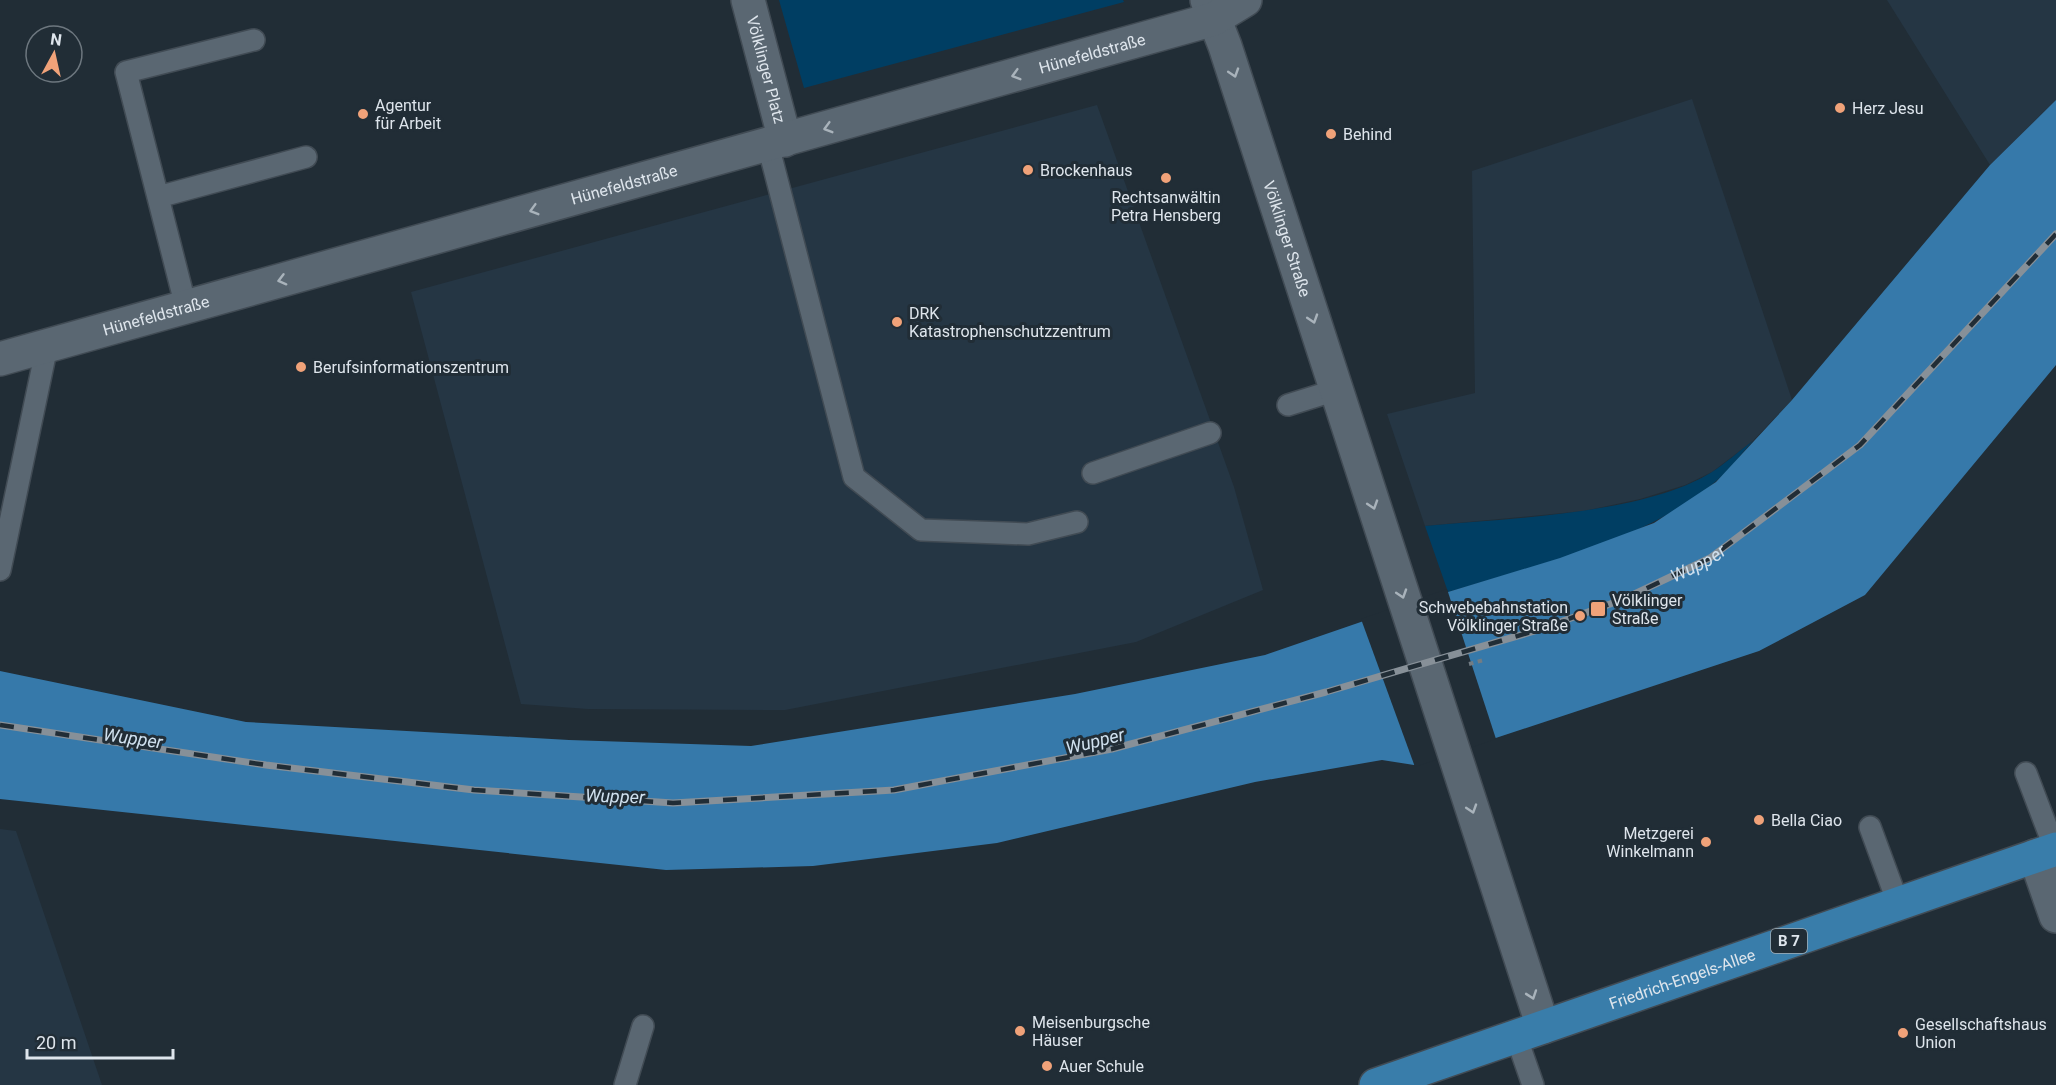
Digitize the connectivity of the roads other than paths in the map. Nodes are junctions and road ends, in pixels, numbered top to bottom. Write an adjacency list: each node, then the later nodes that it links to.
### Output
1 (748, 0): 5 (street, Völklinger Platz)
2 (1245, 0): 3 (street, Hünefeldstraße)
3 (1210, 9): 5 (street, Hünefeldstraße, one-way to 5); 11 (street, Völklinger Straße, one-way to 11)
4 (254, 40): 7 (lane)
5 (776, 143): 8 (street, Hünefeldstraße, one-way to 8); 15 (lane)
6 (306, 157): 7 (lane)
7 (158, 197): 8 (lane)
8 (186, 307): 9 (street, Hünefeldstraße)
9 (47, 346): 10 (street, Hünefeldstraße); 16 (lane)
10 (0, 359)
11 (1336, 390): 12 (lane); 23 (street, Völklinger Straße, one-way to 23)
12 (1288, 405)
13 (1209, 433): 14 (lane)
14 (1093, 473)
15 (1077, 522)
16 (0, 570)
17 (2026, 773): 19 (lane)
18 (1870, 826): 20 (lane)
19 (2049, 851): 20 (main road, Friedrich-Engels-Allee / B 7); 21 (street)
20 (1898, 903): 23 (main road, Friedrich-Engels-Allee / B 7)
21 (2056, 916)
22 (643, 1026): 24 (lane)
23 (1530, 1032): 25 (main road, Friedrich-Engels-Allee / B 7); 26 (lane)
24 (625, 1085)
25 (1376, 1085)
26 (1533, 1085)

